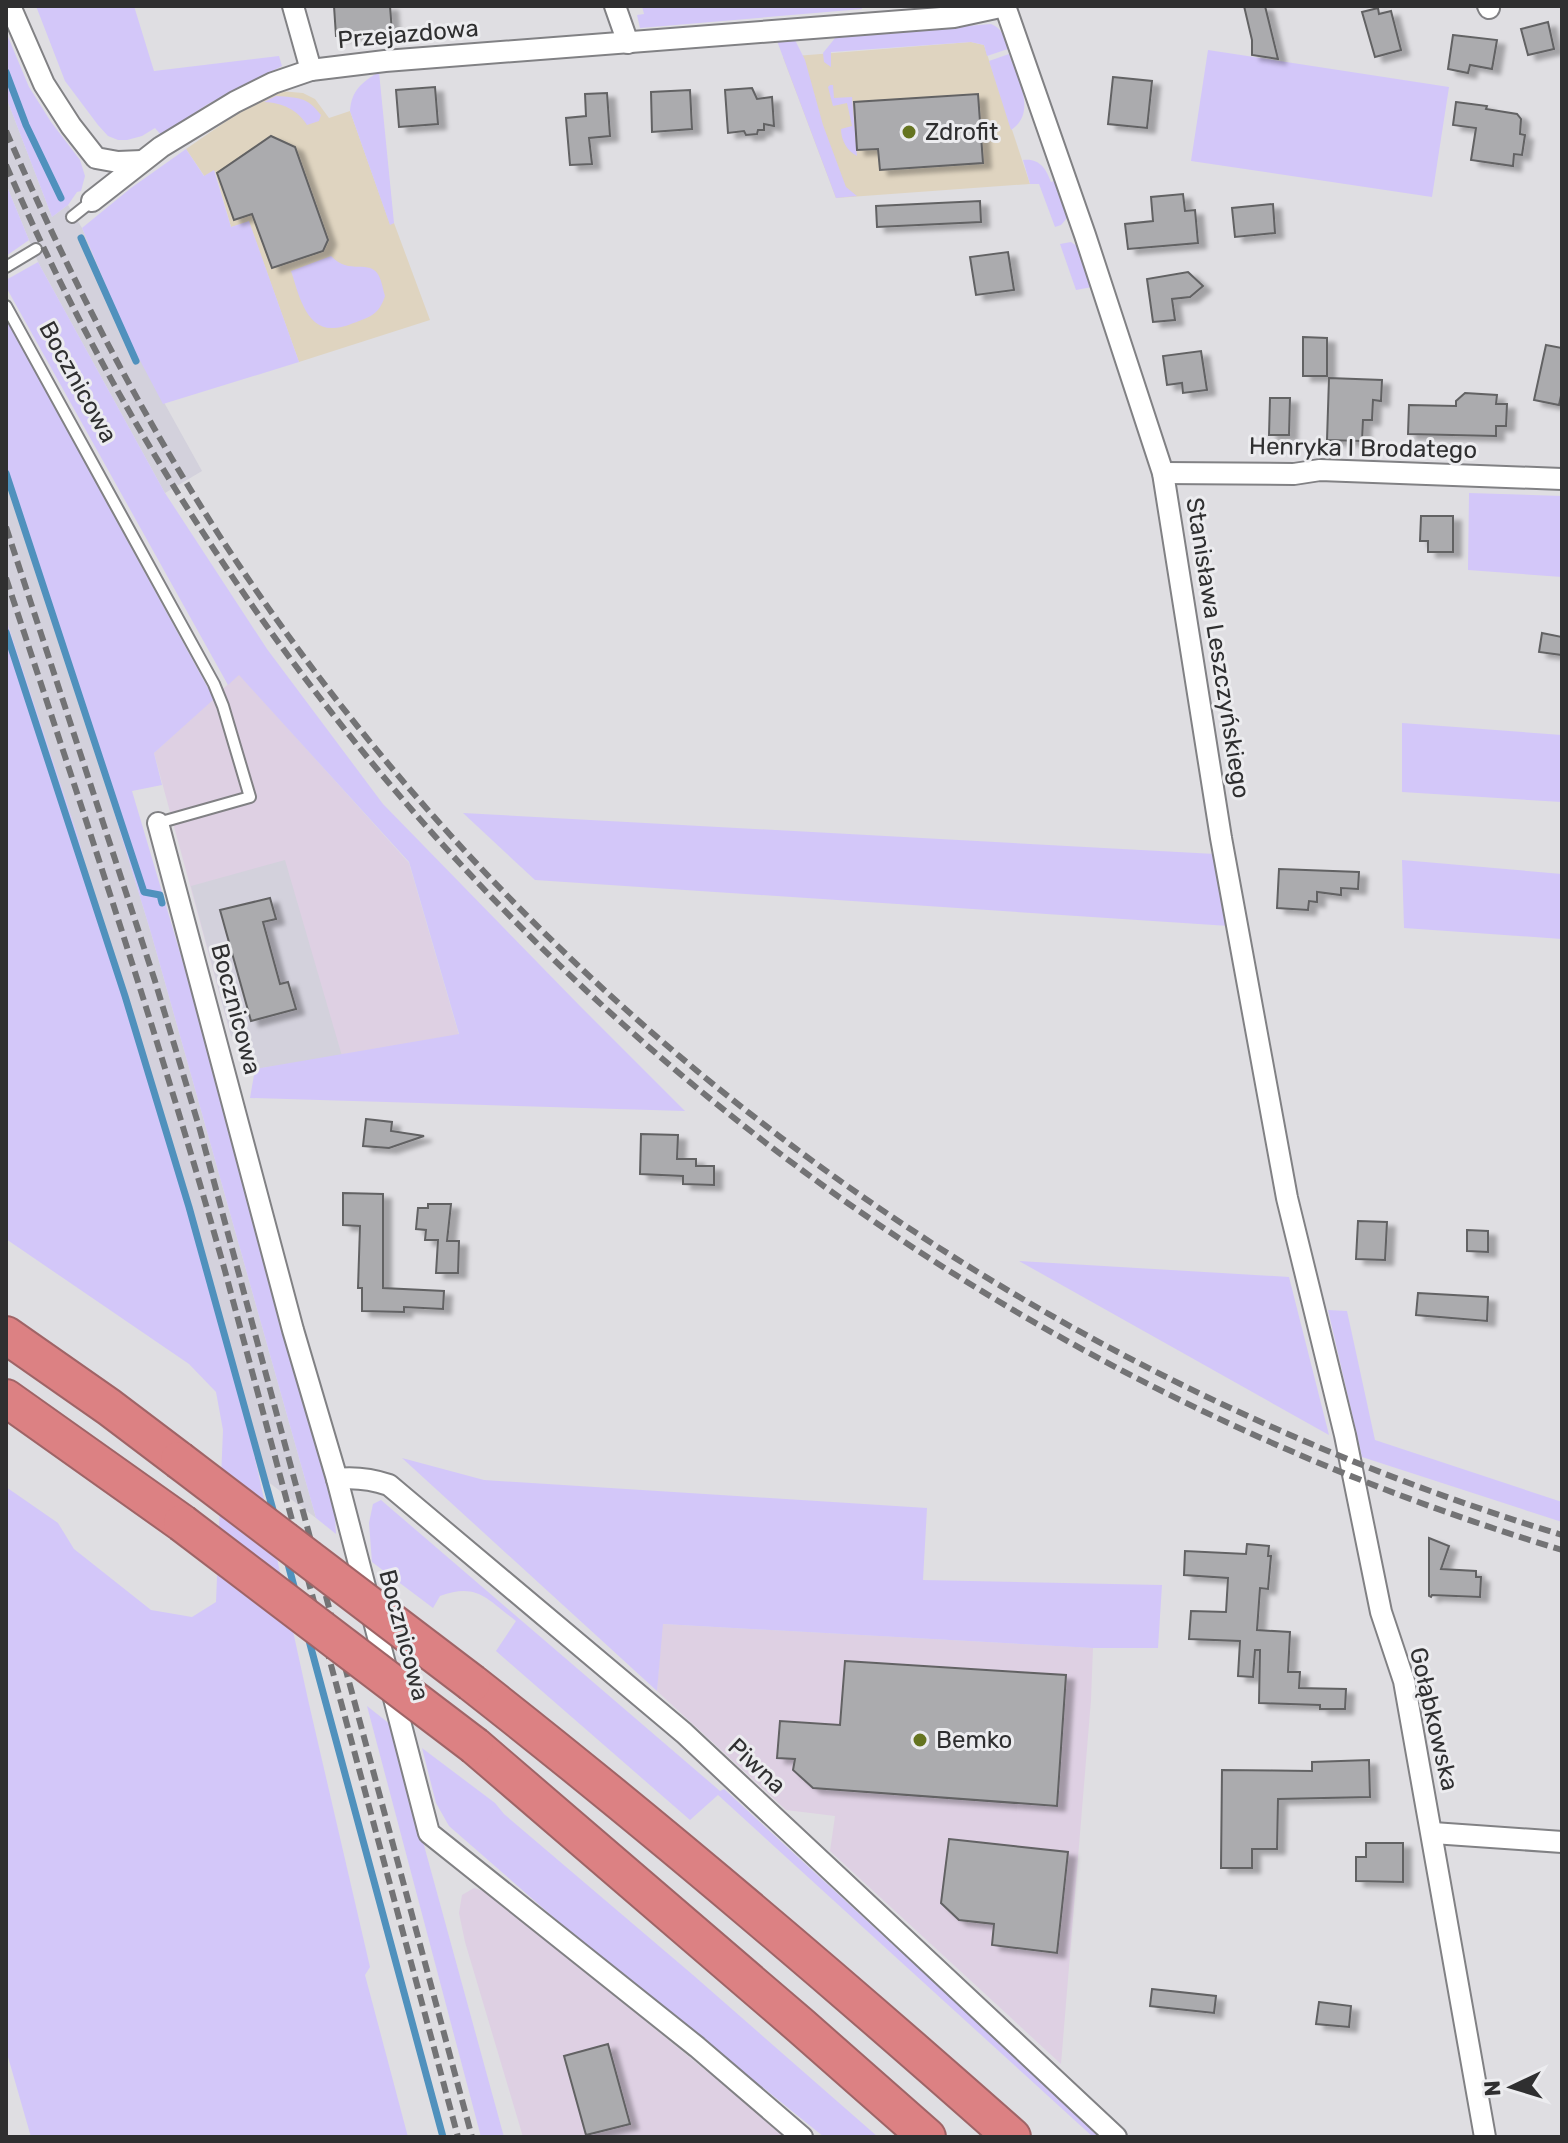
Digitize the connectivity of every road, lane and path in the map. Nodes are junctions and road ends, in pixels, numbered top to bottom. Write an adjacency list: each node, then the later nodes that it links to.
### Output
1 (10, 6): 7 (street)
2 (293, 6): 6 (street)
3 (615, 6): 5 (street)
4 (1005, 6): 5 (street, Przejazdowa); 13 (street, Stanisława Leszczyńskiego)
5 (628, 43): 6 (street, Przejazdowa)
6 (311, 70): 7 (street, Przejazdowa)
7 (142, 161): 8 (street, Przejazdowa)
8 (92, 201): 9 (lane)
9 (72, 217)
10 (36, 249): 11 (lane)
11 (6, 267)
12 (6, 306): 15 (lane, Bocznicowa)
13 (1163, 473): 14 (street, Henryka I Brodatego); 16 (street, Stanisława Leszczyńskiego)
14 (1562, 479)
15 (158, 823): 19 (street, Bocznicowa)
16 (1315, 1316): 20 (street, Gołąbkowska)
17 (6, 1335): 24 (highway, bridge)
18 (6, 1398): 23 (highway, bridge)
19 (337, 1479): 22 (street, Bocznicowa); 25 (street, Piwna)
20 (1433, 1833): 21 (street); 26 (street, Gołąbkowska)
21 (1562, 1842)
22 (802, 2137)
23 (927, 2137)
24 (1012, 2137)
25 (1116, 2137)
26 (1485, 2137)

